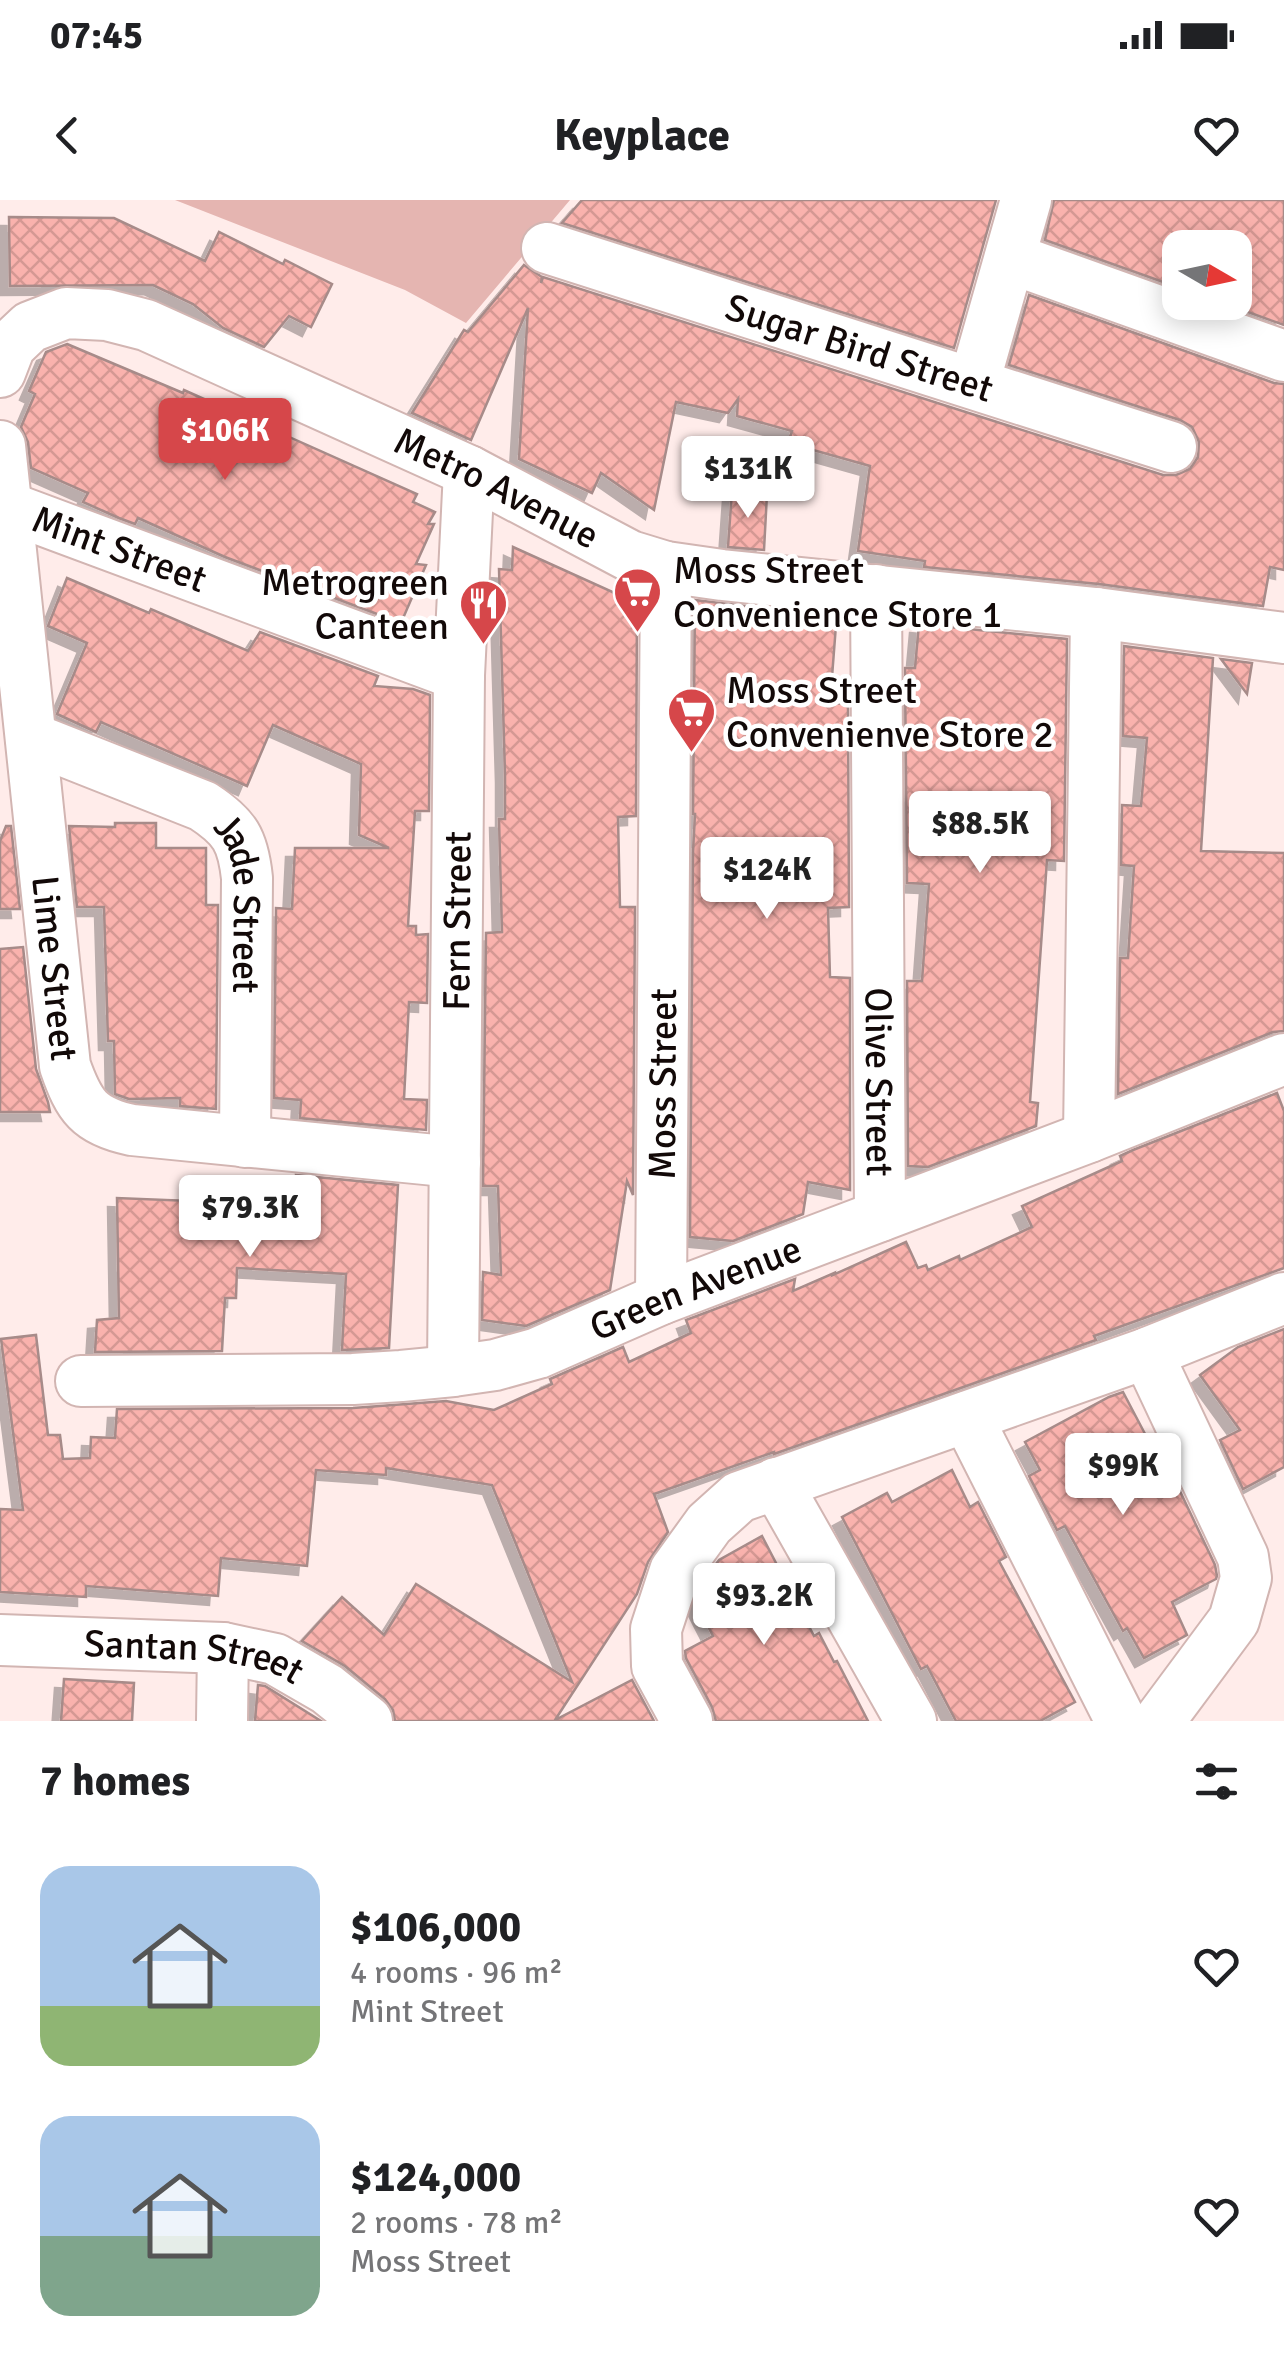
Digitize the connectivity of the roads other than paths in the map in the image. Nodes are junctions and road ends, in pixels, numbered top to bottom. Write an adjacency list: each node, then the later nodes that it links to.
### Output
1 (1026, 200): 3 (street)
2 (548, 248): 6 (street, Sugar Bird Street)
3 (1010, 258): 4 (street); 6 (street)
4 (1284, 356)
5 (0, 372): 9 (street, Metro Avenue)
6 (974, 383): 8 (street, Sugar Bird Street)
7 (0, 446): 10 (street, Lime Street)
8 (1171, 447)
9 (469, 470): 11 (street, Metro Avenue); 15 (street, Fern Street)
10 (7, 507): 15 (street, Mint Street); 16 (street, Lime Street)
11 (666, 567): 12 (street, Metro Avenue); 23 (street, Moss Street)
12 (876, 590): 13 (street, Metro Avenue); 21 (street, Olive Street)
13 (1096, 612): 14 (street, Metro Avenue); 18 (street)
14 (1284, 638)
15 (459, 675): 20 (street, Fern Street)
16 (31, 738): 19 (street, Jade Street); 19 (street, Lime Street)
17 (1284, 1059): 18 (street, Green Avenue)
18 (1089, 1137): 21 (street, Green Avenue)
19 (245, 1142): 20 (street, Lime Street)
20 (455, 1162): 25 (street, Fern Street)
21 (880, 1216): 23 (street, Green Avenue)
22 (1284, 1298): 24 (street)
23 (661, 1300): 25 (street, Green Avenue)
24 (1146, 1353): 27 (street); 36 (street)
25 (454, 1372): 26 (street, Green Avenue)
26 (80, 1382)
27 (967, 1417): 28 (street); 35 (street)
28 (776, 1483): 33 (street); 34 (street)
29 (0, 1640): 30 (street, Santan Street)
30 (223, 1648): 31 (street); 32 (street, Santan Street)
31 (222, 1721)
32 (367, 1721)
33 (687, 1721)
34 (911, 1721)
35 (1121, 1721)
36 (1159, 1721)

